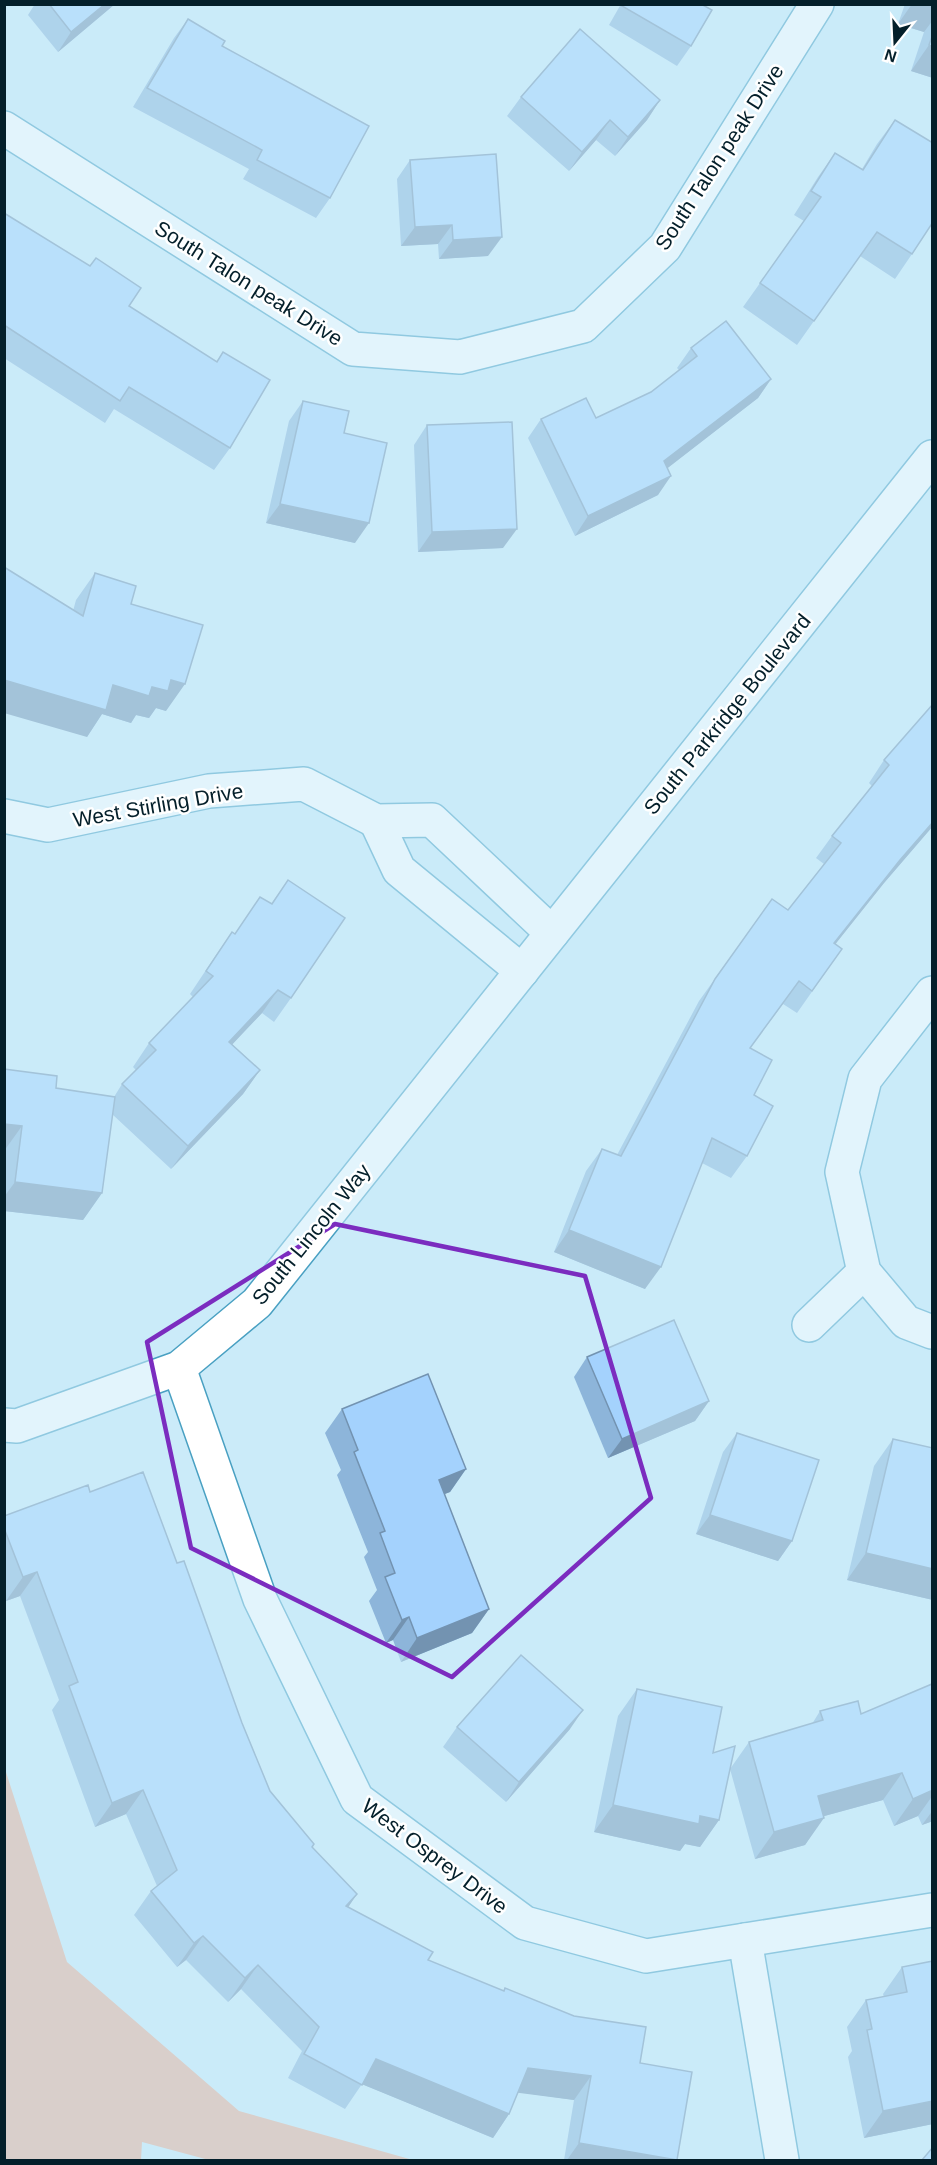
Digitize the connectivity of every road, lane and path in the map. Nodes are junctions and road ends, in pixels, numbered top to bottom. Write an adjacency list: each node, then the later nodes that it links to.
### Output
1 (817, 4): 2 (street, South Talon peak Drive)
2 (4, 128)
3 (933, 457): 6 (street, South Parkridge Boulevard)
4 (4, 816): 5 (street, West Stirling Drive)
5 (376, 821): 6 (street); 7 (street)
6 (552, 933): 7 (street, South Parkridge Boulevard)
7 (522, 970): 12 (street, South Lincoln Way)
8 (933, 993): 9 (street)
9 (864, 1272): 10 (street); 11 (street)
10 (809, 1325)
11 (933, 1332)
12 (179, 1368): 13 (street, South Lincoln Way); 15 (street, West Osprey Drive)
13 (4, 1425)
14 (933, 1911): 15 (street, West Osprey Drive)
15 (745, 1940): 16 (street)
16 (782, 2160)

